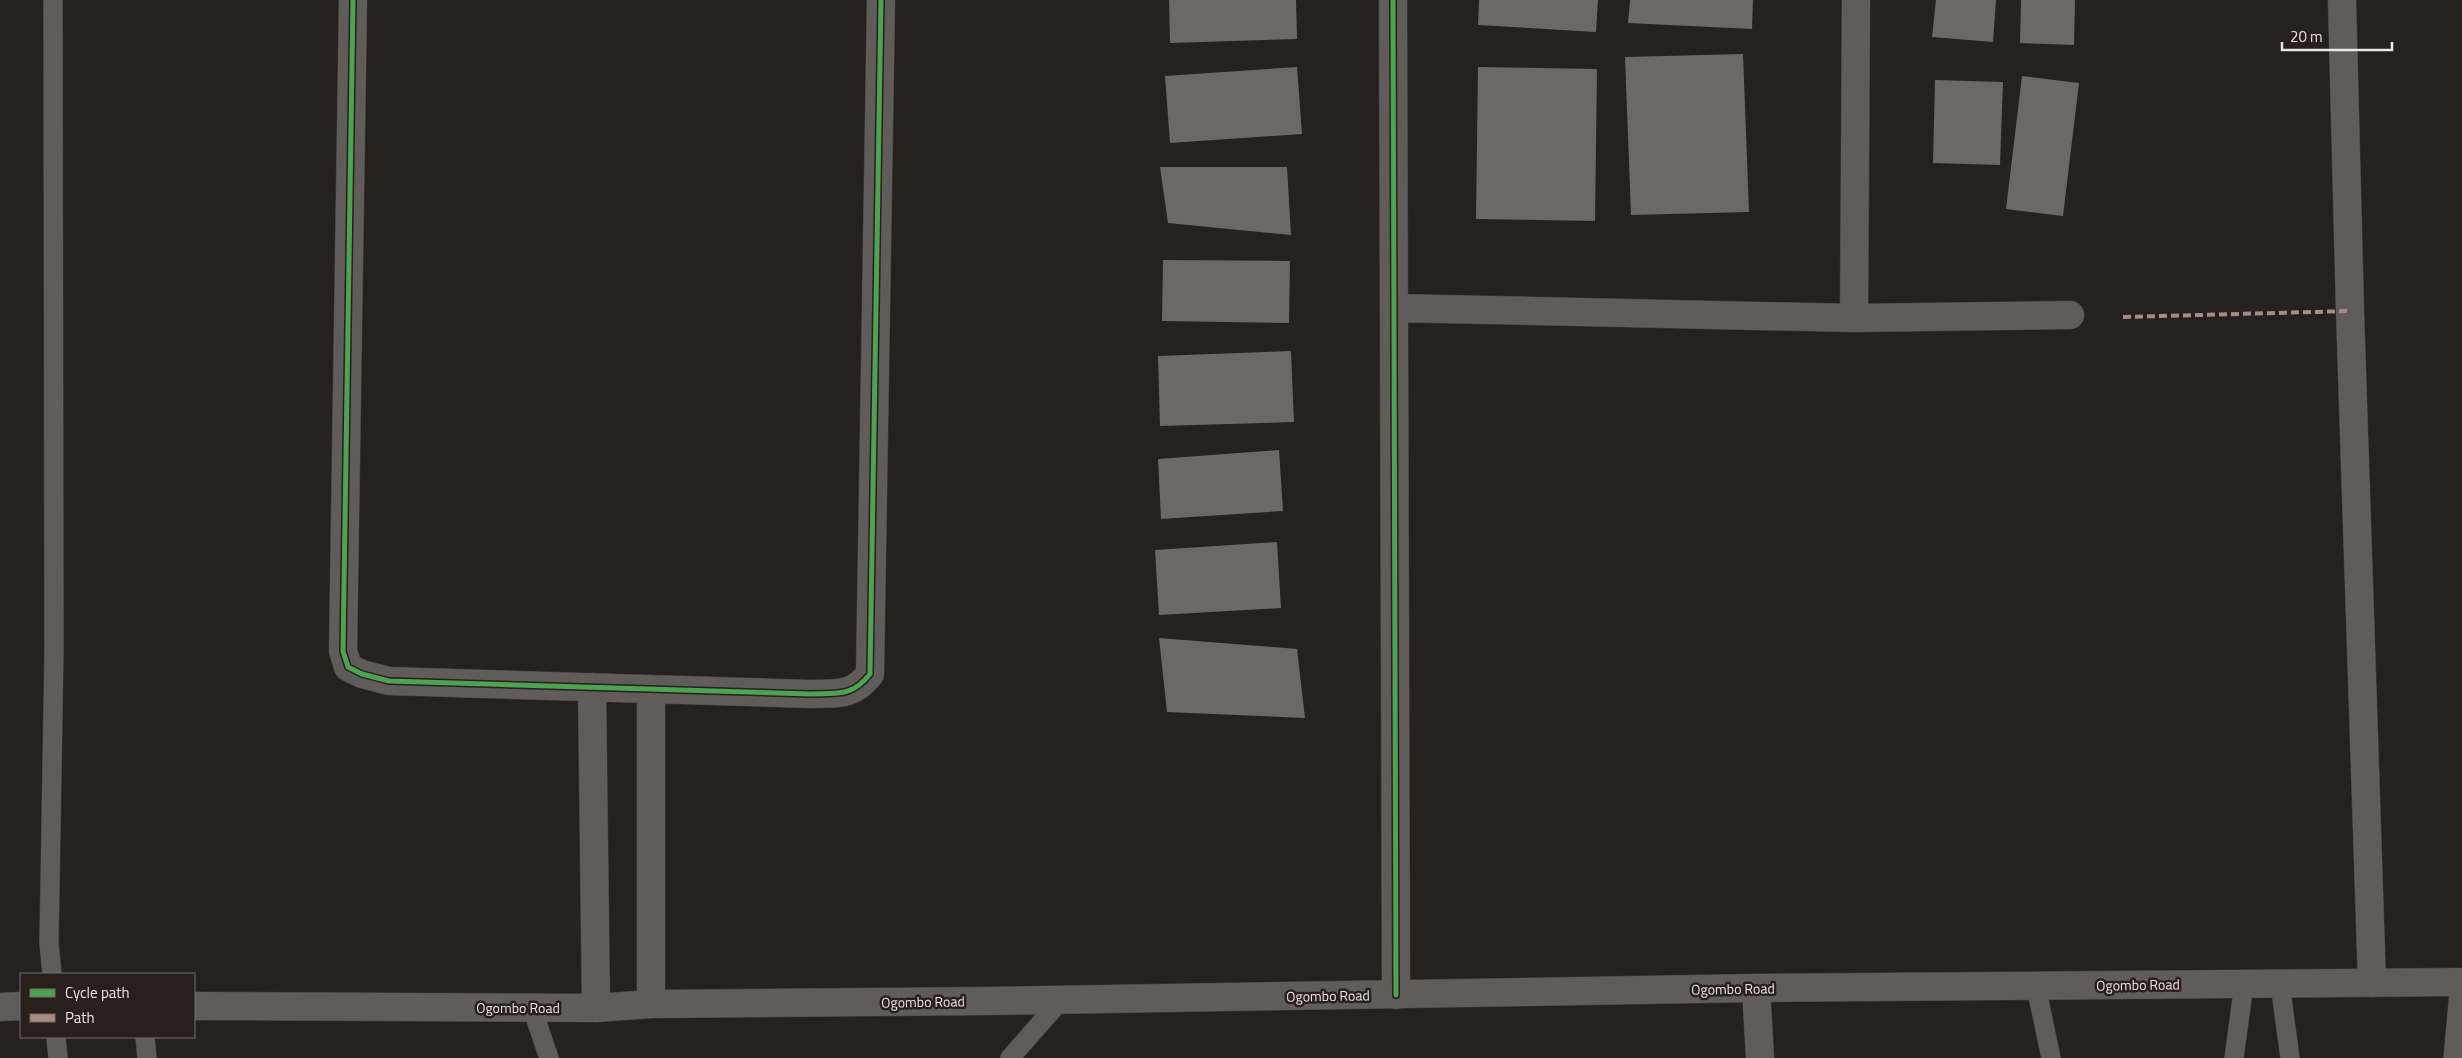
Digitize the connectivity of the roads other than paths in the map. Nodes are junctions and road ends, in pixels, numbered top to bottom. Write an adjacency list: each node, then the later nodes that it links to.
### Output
1 (54, 0): 12 (lane)
2 (354, 0): 10 (street)
3 (881, 0): 11 (street)
4 (1393, 0): 7 (street)
5 (1856, 0): 9 (street)
6 (2342, 0): 14 (street)
7 (1394, 308): 9 (street); 19 (street)
8 (2070, 315): 9 (street)
9 (1854, 318)
10 (592, 687): 11 (street); 26 (street)
11 (651, 688): 21 (street)
12 (52, 973)
13 (2461, 982): 14 (street, Ogombo Road); 37 (lane)
14 (2372, 983): 16 (street, Ogombo Road)
15 (2244, 984): 16 (street, Ogombo Road); 17 (street, Ogombo Road); 35 (lane)
16 (2280, 984): 36 (lane)
17 (2036, 986): 18 (street, Ogombo Road); 34 (lane)
18 (1756, 988): 19 (street, Ogombo Road); 33 (street)
19 (1396, 995): 20 (street, Ogombo Road)
20 (1060, 1000): 21 (street, Ogombo Road); 32 (lane)
21 (651, 1004): 26 (street, Ogombo Road)
22 (20, 1006): 24 (street)
23 (195, 1006): 25 (street, Ogombo Road)
24 (0, 1007)
25 (532, 1008): 26 (street, Ogombo Road); 31 (lane)
26 (596, 1008)
27 (56, 1038): 29 (lane)
28 (145, 1038): 30 (lane)
29 (58, 1058)
30 (147, 1058)
31 (549, 1058)
32 (1010, 1058)
33 (1760, 1058)
34 (2051, 1058)
35 (2234, 1058)
36 (2290, 1058)
37 (2453, 1058)

